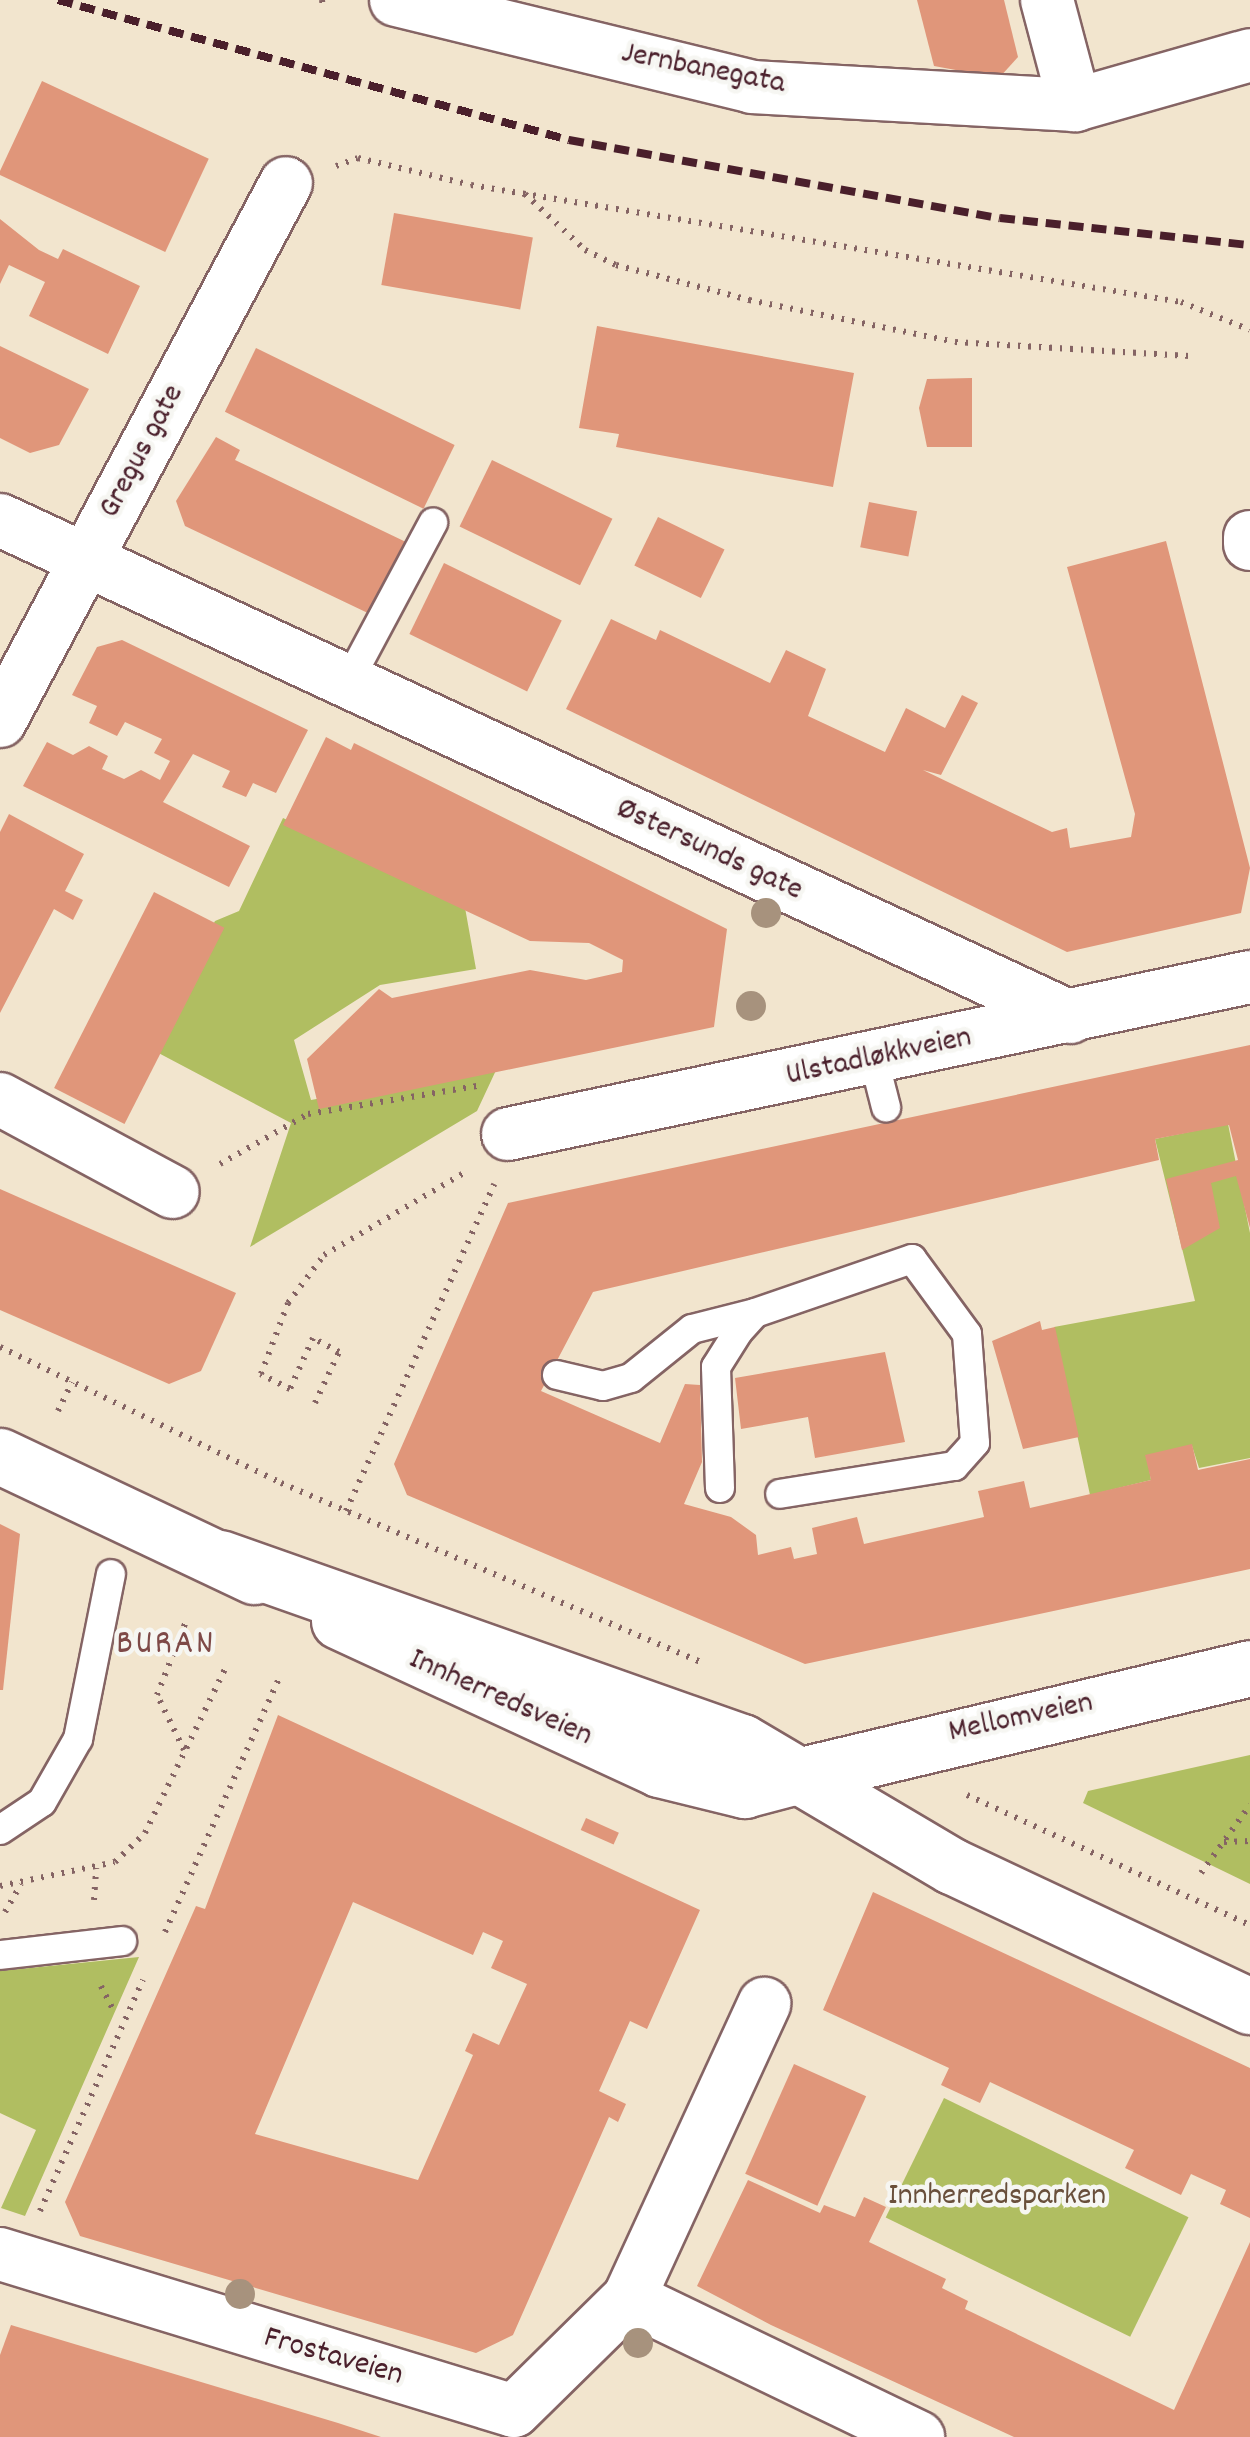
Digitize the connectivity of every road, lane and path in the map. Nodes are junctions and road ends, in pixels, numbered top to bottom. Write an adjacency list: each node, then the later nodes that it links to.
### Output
1 (396, 0): 4 (street, Jernbanegata)
2 (1047, 0): 4 (street)
3 (1250, 54): 4 (street, Jernbanegata)
4 (1075, 105)
5 (358, 158): 7 (path)
6 (286, 183): 12 (street, Gregus gate)
7 (524, 193): 8 (path); 9 (path)
8 (1250, 330)
9 (1194, 356)
10 (0, 520): 12 (street, Østersunds gate)
11 (433, 522): 13 (lane)
12 (85, 561): 13 (street, Østersunds gate); 14 (street, Gregus gate)
13 (347, 684): 16 (street, Østersunds gate)
14 (0, 721)
15 (1250, 978): 16 (street, Ulstadløkkveien)
16 (1070, 1017): 18 (street, Ulstadløkkveien)
17 (0, 1100): 19 (street)
18 (508, 1134): 19 (path); 24 (path); 29 (path)
19 (173, 1192)
20 (755, 1313): 22 (lane); 27 (lane); 28 (lane)
21 (0, 1347): 23 (path)
22 (556, 1375)
23 (72, 1382): 25 (path); 29 (path)
24 (316, 1402)
25 (58, 1411)
26 (0, 1456): 37 (main road, Innherredsveien)
27 (720, 1488)
28 (780, 1494)
29 (346, 1510): 34 (path)
30 (111, 1574): 39 (lane)
31 (187, 1619): 36 (path)
32 (1250, 1668): 35 (main road, Mellomveien)
33 (225, 1669): 36 (path)
34 (716, 1669)
35 (874, 1751): 37 (main road, Mellomveien); 46 (path)
36 (185, 1752): 43 (path)
37 (794, 1777): 50 (main road)
38 (1250, 1806): 41 (path)
39 (0, 1830)
40 (1250, 1840): 41 (path)
41 (1223, 1842): 42 (path)
42 (1201, 1872)
43 (22, 1882): 44 (path); 45 (path)
44 (0, 1886)
45 (0, 1922)
46 (1250, 1925)
47 (122, 1941): 48 (lane)
48 (0, 1955)
49 (764, 2004): 52 (street, Frostaveien)
50 (1250, 2006)
51 (0, 2254): 52 (street, Frostaveien)
52 (628, 2298): 53 (street)
53 (918, 2437)

